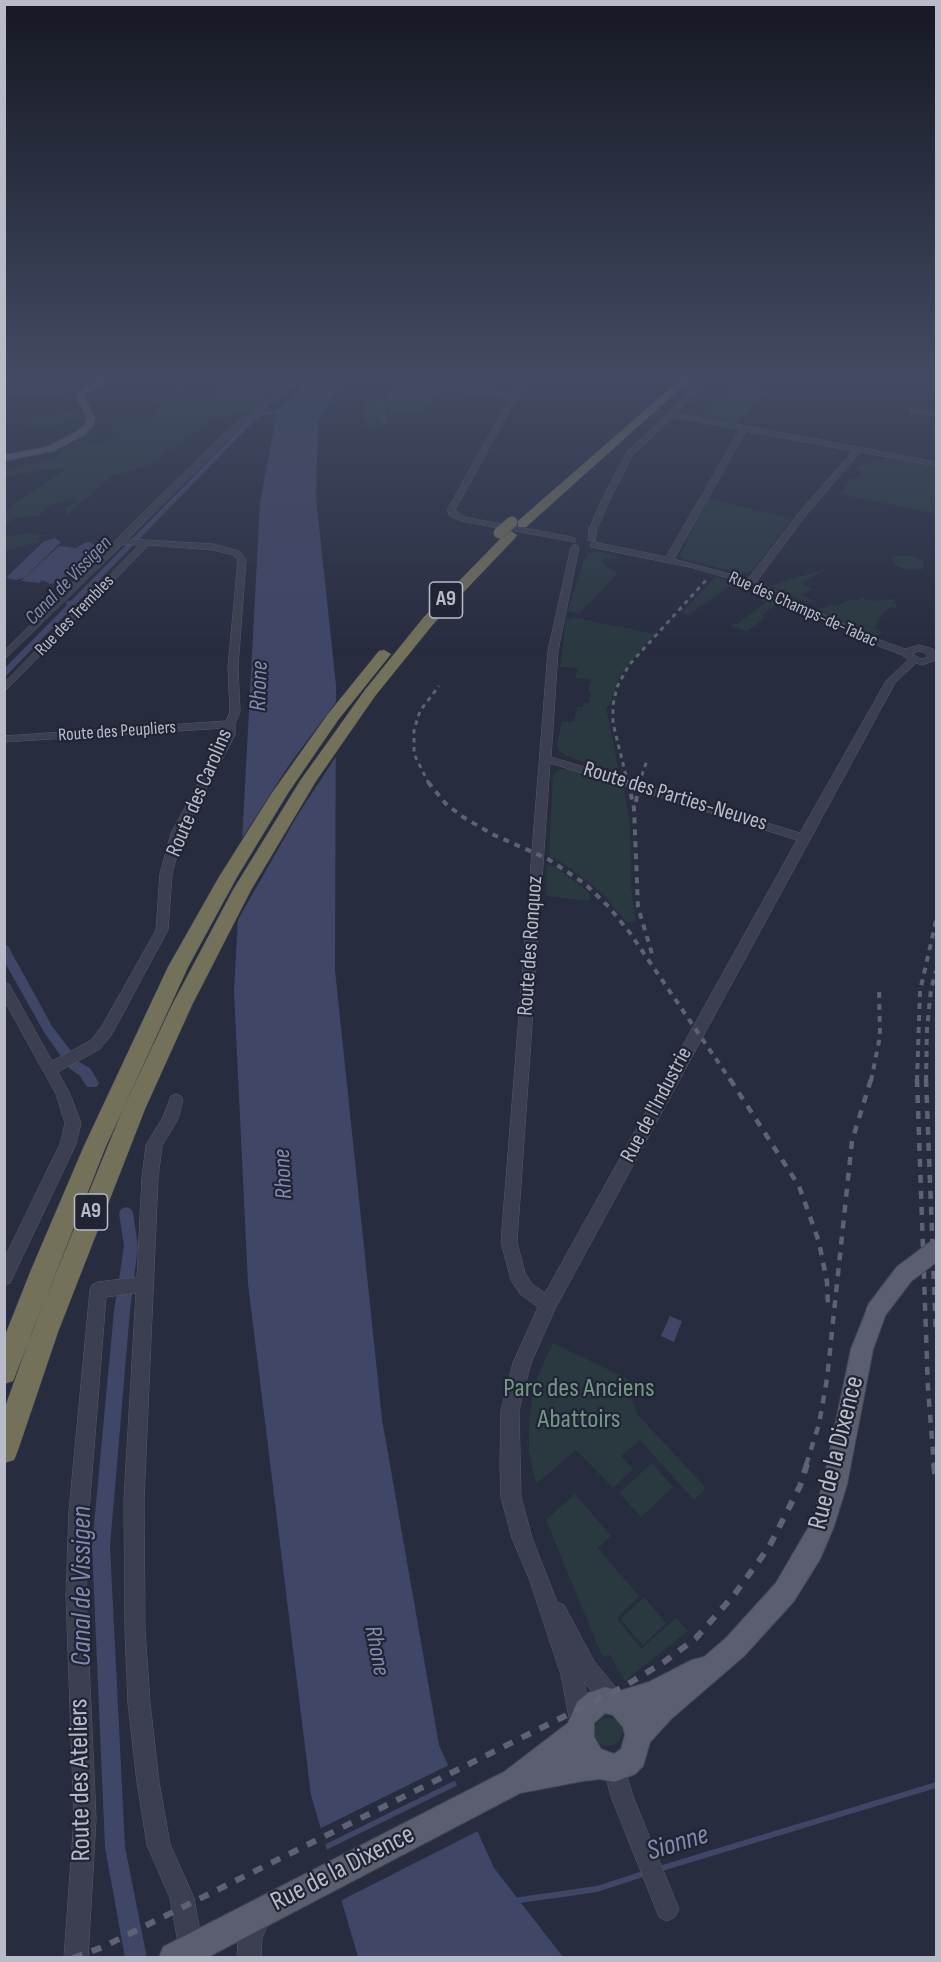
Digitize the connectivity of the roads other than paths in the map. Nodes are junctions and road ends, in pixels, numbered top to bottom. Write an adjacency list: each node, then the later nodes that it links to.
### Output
1 (193, 469): 10 (street)
2 (473, 469): 11 (street, Rue des Champs-de-Tabac)
3 (577, 469): 9 (highway, A9)
4 (581, 469): 9 (highway, A9)
5 (622, 469): 8 (street, Route des Ronquoz)
6 (720, 469): 14 (street)
7 (842, 469): 16 (street)
8 (606, 499): 11 (street, Route des Ronquoz); 13 (street, Route des Ronquoz)
9 (511, 529): 25 (highway, A9)
10 (121, 541): 12 (street, Route des Carolins); 19 (street)
11 (574, 542): 13 (street, Rue des Champs-de-Tabac); 15 (street, Route des Ronquoz)
12 (146, 543): 20 (street, Rue des Trembles); 21 (street, Route des Carolins)
13 (592, 544): 14 (street, Rue des Champs-de-Tabac); 15 (street, Route des Ronquoz)
14 (669, 561): 16 (street, Rue des Champs-de-Tabac)
15 (570, 574): 23 (street, Route des Ronquoz)
16 (749, 583): 18 (street, Rue des Champs-de-Tabac)
17 (933, 651): 18 (street, Rue de l'Industrie)
18 (910, 656): 24 (street, Rue de l'Industrie)
19 (4, 657)
20 (4, 689)
21 (230, 724): 22 (street, Route des Peupliers); 27 (street, Route des Carolins)
22 (4, 739)
23 (545, 759): 24 (street, Route des Parties-Neuves); 32 (street, Route des Ronquoz)
24 (804, 838): 32 (street, Rue de l'Industrie)
25 (186, 973): 33 (highway, A9); 34 (highway, A9)
26 (4, 987): 27 (street)
27 (55, 1067): 30 (street)
28 (176, 1101): 31 (street)
29 (936, 1250): 36 (main road, Rue de la Dixence, bridge)
30 (4, 1278)
31 (130, 1286): 44 (street); 45 (street, Route des Ateliers)
32 (548, 1304): 35 (street, Rue de l'Industrie)
33 (4, 1372)
34 (4, 1450)
35 (540, 1581): 37 (street, Rue de l'Industrie); 38 (street, Rue de l'Industrie)
36 (727, 1654): 37 (main road, Rue de la Dixence); 39 (main road, Rue de la Dixence)
37 (616, 1702): 38 (main road); 39 (main road)
38 (581, 1726): 40 (main road); 41 (main road, Rue de la Dixence)
39 (638, 1735): 40 (main road)
40 (607, 1767): 41 (main road, Rue de la Dixence); 43 (street)
41 (511, 1783): 42 (main road, Rue de la Dixence)
42 (266, 1909): 44 (main road, Rue de la Dixence); 46 (street)
43 (667, 1909)
44 (182, 1953)
45 (76, 1958)
46 (249, 1958)

